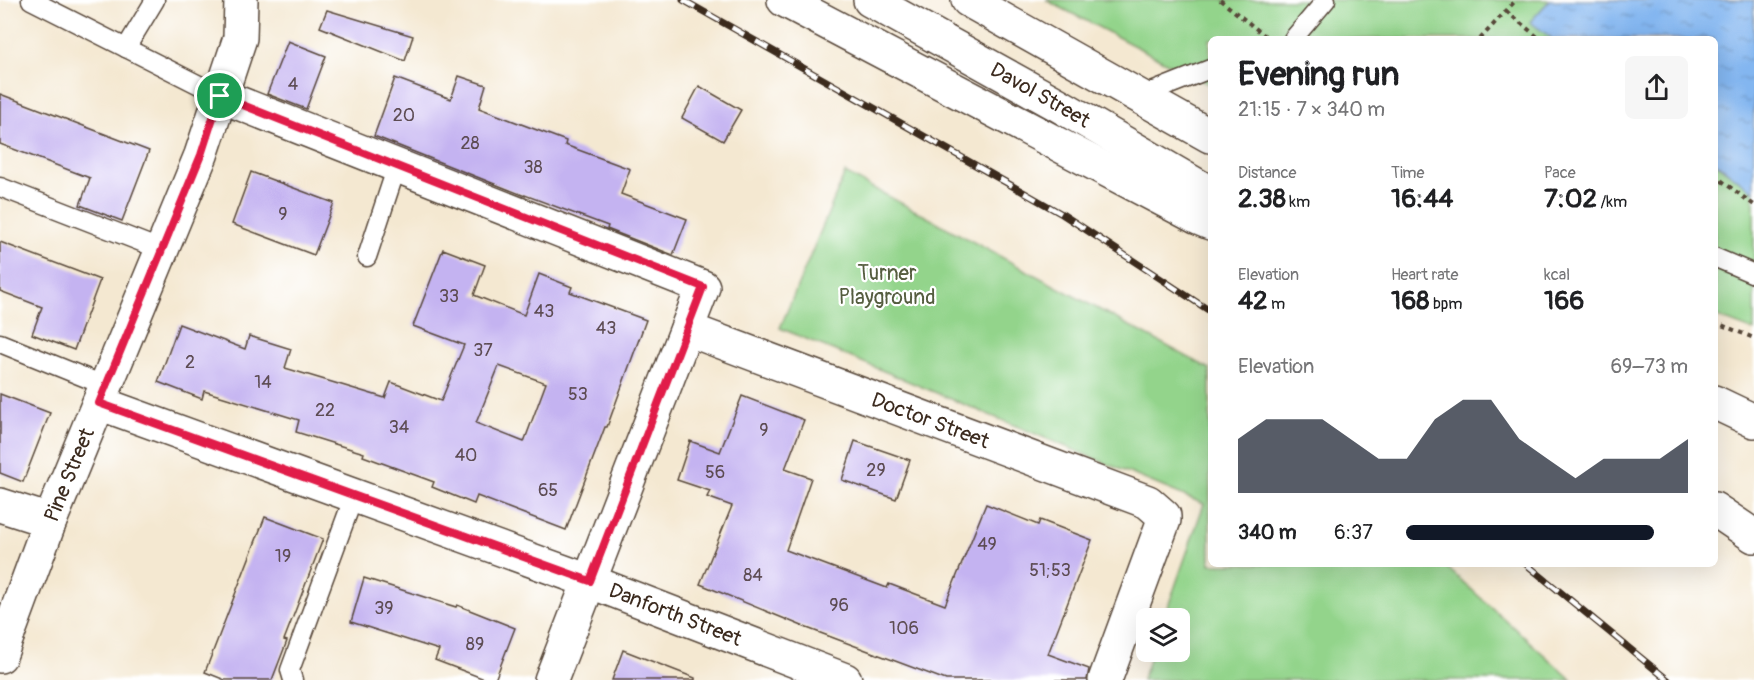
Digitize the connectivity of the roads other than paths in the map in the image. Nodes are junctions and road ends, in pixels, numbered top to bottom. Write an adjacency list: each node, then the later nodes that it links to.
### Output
1 (31, 0): 9 (lane)
2 (155, 0): 9 (lane)
3 (241, 0): 11 (main road, Pine Street)
4 (784, 0): 17 (main road)
5 (870, 0): 16 (main road, Davol Street)
6 (968, 0): 12 (main road)
7 (1326, 0): 8 (lane)
8 (1296, 36)
9 (126, 48): 11 (lane)
10 (1208, 70): 12 (lane)
11 (220, 96): 14 (main road); 18 (main road, Pine Street)
12 (1139, 97): 13 (main road)
13 (1208, 135)
14 (397, 166): 19 (lane); 22 (main road)
15 (0, 187): 18 (lane)
16 (1208, 193)
17 (1208, 222)
18 (162, 250): 24 (main road, Pine Street)
19 (367, 257)
20 (1718, 259): 21 (lane)
21 (1754, 274)
22 (687, 329): 32 (main road); 37 (main road, Doctor Street)
23 (0, 343): 24 (lane)
24 (103, 394): 27 (main road, Danforth Street); 30 (main road, Pine Street)
25 (1718, 404): 26 (main road)
26 (1754, 421)
27 (354, 496): 32 (main road, Danforth Street); 34 (lane)
28 (0, 505): 30 (main road)
29 (1718, 512): 31 (main road)
30 (50, 521): 33 (main road, Pine Street)
31 (1754, 536)
32 (590, 581): 35 (main road); 36 (main road, Danforth Street)
33 (0, 656)
34 (293, 680)
35 (551, 680)
36 (844, 680)
37 (1105, 680)

